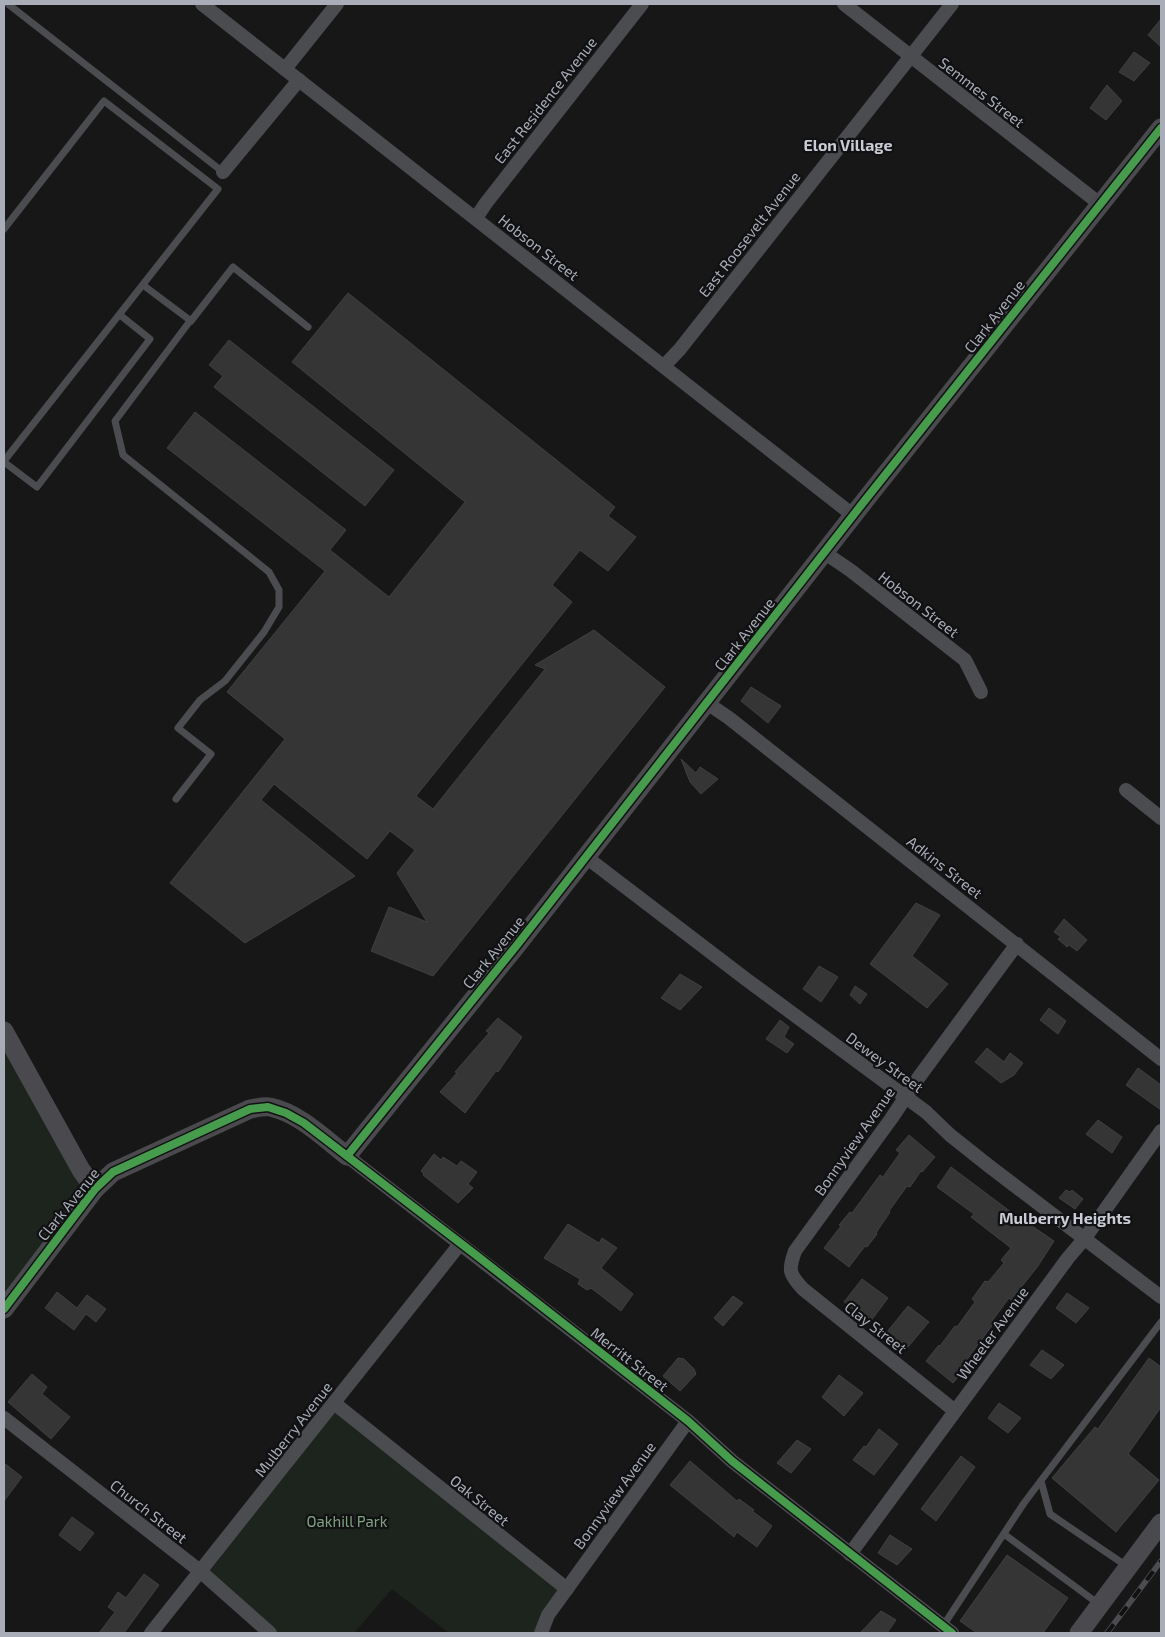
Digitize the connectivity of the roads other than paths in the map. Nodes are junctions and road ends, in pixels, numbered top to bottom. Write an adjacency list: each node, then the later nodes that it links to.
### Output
1 (8, 4): 11 (lane)
2 (202, 4): 8 (street, Hobson Street)
3 (337, 4): 8 (street)
4 (642, 4): 13 (street, East Residence Avenue)
5 (844, 4): 7 (street, Semmes Street)
6 (952, 4): 7 (street, East Roosevelt Avenue)
7 (910, 56): 12 (street, Semmes Street); 19 (street, East Roosevelt Avenue)
8 (285, 69): 9 (street, Hobson Street)
9 (299, 80): 11 (street); 13 (street, Hobson Street)
10 (1161, 128): 12 (street, Clark Avenue)
11 (222, 172)
12 (1100, 204): 21 (street, Clark Avenue)
13 (476, 218): 19 (street, Hobson Street)
14 (4, 229): 15 (lane)
15 (143, 285): 16 (lane); 17 (lane)
16 (120, 315): 20 (lane); 20 (lane)
17 (190, 321): 18 (lane); 26 (lane)
18 (308, 327)
19 (664, 366): 21 (street, Hobson Street)
20 (4, 462)
21 (854, 516): 22 (street, Clark Avenue)
22 (825, 553): 23 (street, Hobson Street); 24 (street, Clark Avenue)
23 (981, 692)
24 (707, 703): 28 (street, Clark Avenue); 29 (street, Adkins Street)
25 (1126, 790): 27 (street)
26 (176, 799)
27 (1161, 818)
28 (586, 857): 32 (street, Dewey Street); 35 (street, Clark Avenue)
29 (1017, 944): 31 (street, Adkins Street); 32 (street, Bonnyview Avenue)
30 (4, 1031): 36 (street)
31 (1161, 1059)
32 (905, 1096): 37 (street, Dewey Street); 39 (street, Bonnyview Avenue)
33 (286, 1113): 35 (street, Merritt Street); 36 (street, Clark Avenue)
34 (1161, 1131): 37 (street, Wheeler Avenue)
35 (347, 1156): 38 (street, Merritt Street)
36 (95, 1189): 41 (street, Clark Avenue)
37 (1085, 1238): 40 (street, Dewey Street); 44 (street, Wheeler Avenue)
38 (460, 1244): 43 (street, Mulberry Avenue); 46 (street, Merritt Street)
39 (791, 1262): 44 (street, Clay Street)
40 (1161, 1297)
41 (4, 1309)
42 (1161, 1322): 47 (lane)
43 (334, 1403): 52 (street, Mulberry Avenue); 53 (street, Oak Street)
44 (955, 1411): 50 (street, Wheeler Avenue)
45 (4, 1418): 52 (street, Church Street)
46 (688, 1421): 50 (street, Merritt Street); 53 (street, Bonnyview Avenue)
47 (1041, 1481): 49 (lane); 51 (lane)
48 (1161, 1523): 51 (street)
49 (1004, 1534): 54 (lane); 55 (lane)
50 (850, 1554): 55 (street, Merritt Street)
51 (1128, 1567): 54 (street)
52 (200, 1571): 56 (street, Mulberry Avenue); 57 (street, Church Street)
53 (567, 1589): 58 (street)
54 (1100, 1605): 59 (street)
55 (948, 1630)
56 (151, 1633)
57 (270, 1633)
58 (540, 1633)
59 (1079, 1633)

